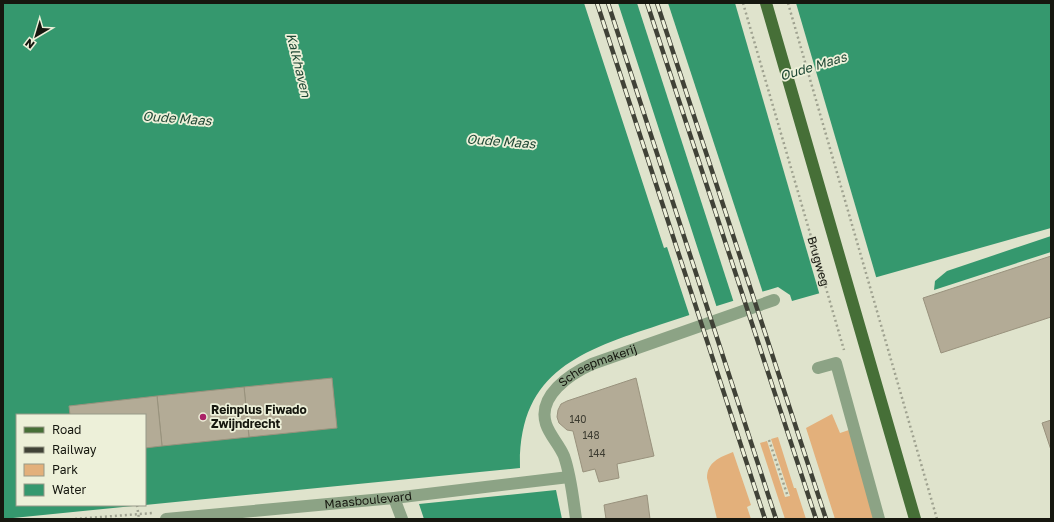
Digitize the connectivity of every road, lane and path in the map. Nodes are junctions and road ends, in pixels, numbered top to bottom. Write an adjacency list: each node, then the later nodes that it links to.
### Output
1 (743, 3): 5 (path, Brugweg)
2 (766, 3): 17 (main road, Brugweg)
3 (788, 3): 18 (path)
4 (774, 300): 8 (street, Scheepmakerij)
5 (845, 356)
6 (818, 368): 16 (street)
7 (769, 440): 9 (path)
8 (569, 477): 10 (street, Maasboulevard); 15 (street, Scheepmakerij)
9 (788, 496)
10 (394, 498): 13 (street, Maasboulevard); 14 (street)
11 (138, 506): 12 (path)
12 (138, 519)
13 (166, 519)
14 (402, 519)
15 (576, 519)
16 (880, 519)
17 (915, 519)
18 (937, 519)

